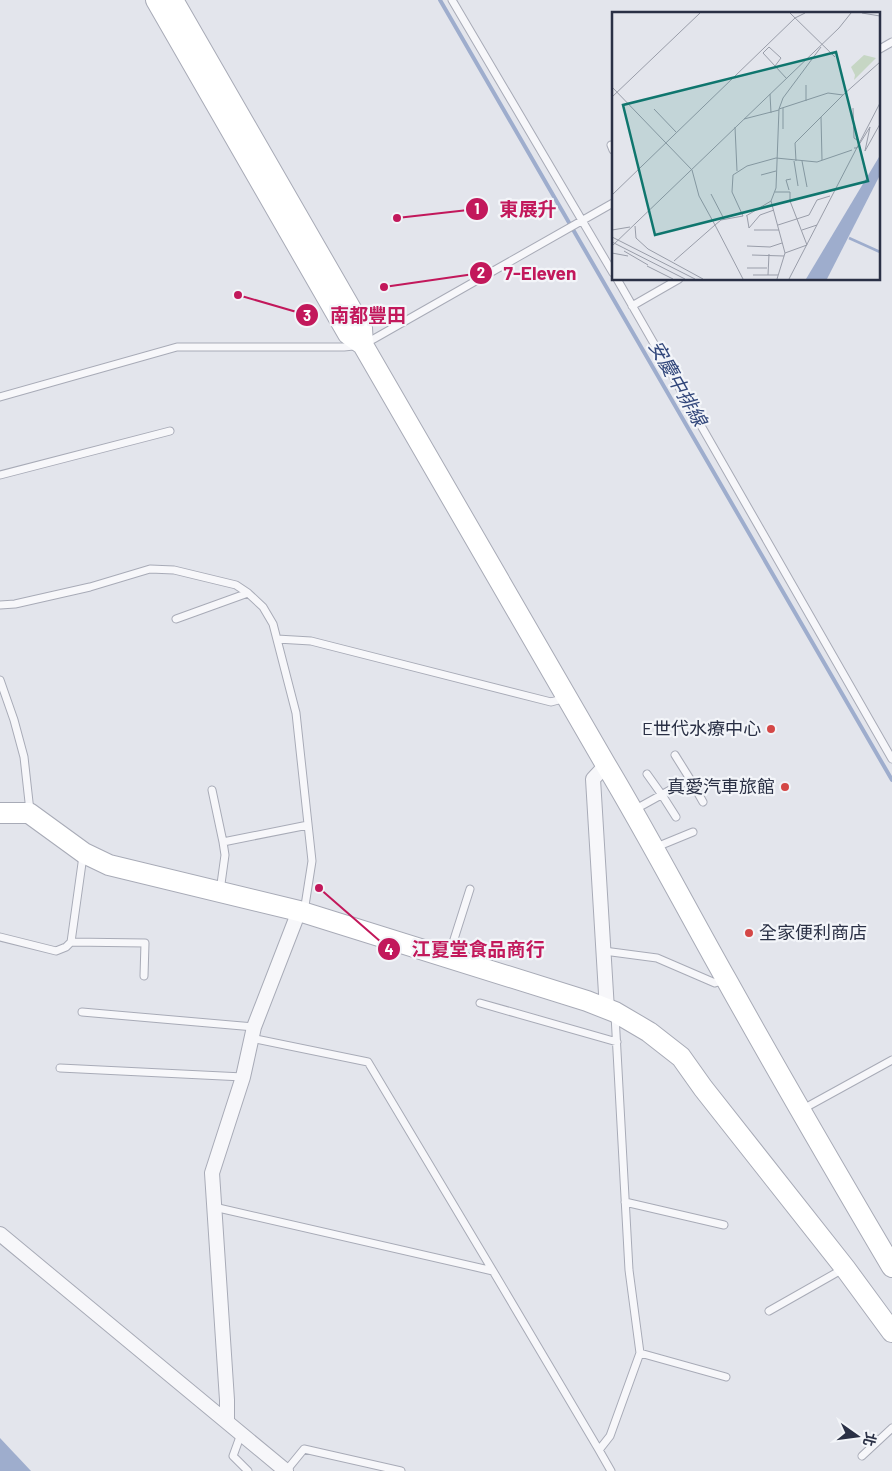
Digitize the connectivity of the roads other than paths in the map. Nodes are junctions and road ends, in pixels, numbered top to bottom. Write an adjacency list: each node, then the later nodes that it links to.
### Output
1 (156, 0): 12 (main road)
2 (173, 0): 12 (main road)
3 (452, 0): 7 (lane)
4 (892, 42): 5 (lane)
5 (880, 49)
6 (612, 204): 7 (lane)
7 (583, 220): 8 (lane); 12 (lane)
8 (612, 270)
9 (618, 280): 11 (lane)
10 (677, 280): 11 (lane)
11 (632, 306): 23 (lane)
12 (363, 345): 13 (lane); 21 (main road)
13 (0, 397)
14 (170, 431): 15 (lane)
15 (0, 475)
16 (248, 593): 17 (lane); 18 (lane); 19 (lane)
17 (0, 605)
18 (176, 619)
19 (277, 639): 21 (lane); 34 (lane)
20 (0, 680): 32 (lane)
21 (568, 697): 24 (main road)
22 (674, 755): 26 (lane)
23 (892, 759)
24 (606, 765): 30 (main road); 44 (street)
25 (646, 774): 28 (lane)
26 (690, 779): 28 (lane); 29 (lane)
27 (212, 790): 36 (lane)
28 (662, 795): 30 (lane); 33 (lane)
29 (703, 802)
30 (633, 810): 37 (main road)
31 (0, 813): 32 (main road)
32 (30, 814): 38 (main road)
33 (676, 818)
34 (308, 825): 36 (lane); 41 (lane)
35 (694, 832): 37 (lane)
36 (223, 842): 40 (lane)
37 (653, 848): 47 (main road)
38 (84, 853): 40 (main road); 43 (lane)
39 (470, 889): 45 (lane)
40 (220, 892): 41 (main road)
41 (302, 911): 45 (main road); 51 (street)
42 (0, 937): 43 (lane)
43 (71, 942): 46 (lane)
44 (604, 951): 47 (lane); 49 (street)
45 (448, 958): 49 (main road)
46 (144, 976)
47 (726, 980): 56 (main road)
48 (480, 1004): 52 (lane)
49 (611, 1011): 52 (lane); 62 (main road)
50 (82, 1012): 51 (lane)
51 (253, 1032): 55 (street); 63 (lane)
52 (617, 1042): 57 (lane)
53 (892, 1060): 56 (lane)
54 (60, 1068): 55 (lane)
55 (243, 1077): 58 (street)
56 (800, 1110): 61 (main road)
57 (626, 1202): 59 (lane); 66 (lane)
58 (214, 1207): 63 (lane); 68 (street)
59 (724, 1226)
60 (0, 1234): 68 (street)
61 (892, 1267)
62 (845, 1268): 64 (lane); 65 (main road)
63 (493, 1271): 71 (lane)
64 (769, 1311)
65 (892, 1332)
66 (640, 1353): 67 (lane); 71 (lane)
67 (726, 1377)
68 (227, 1422): 70 (street)
69 (892, 1428): 72 (lane)
70 (241, 1433): 73 (lane); 74 (street)
71 (600, 1450): 76 (lane)
72 (862, 1456)
73 (248, 1471)
74 (286, 1471): 75 (lane)
75 (401, 1471)
76 (611, 1471)

